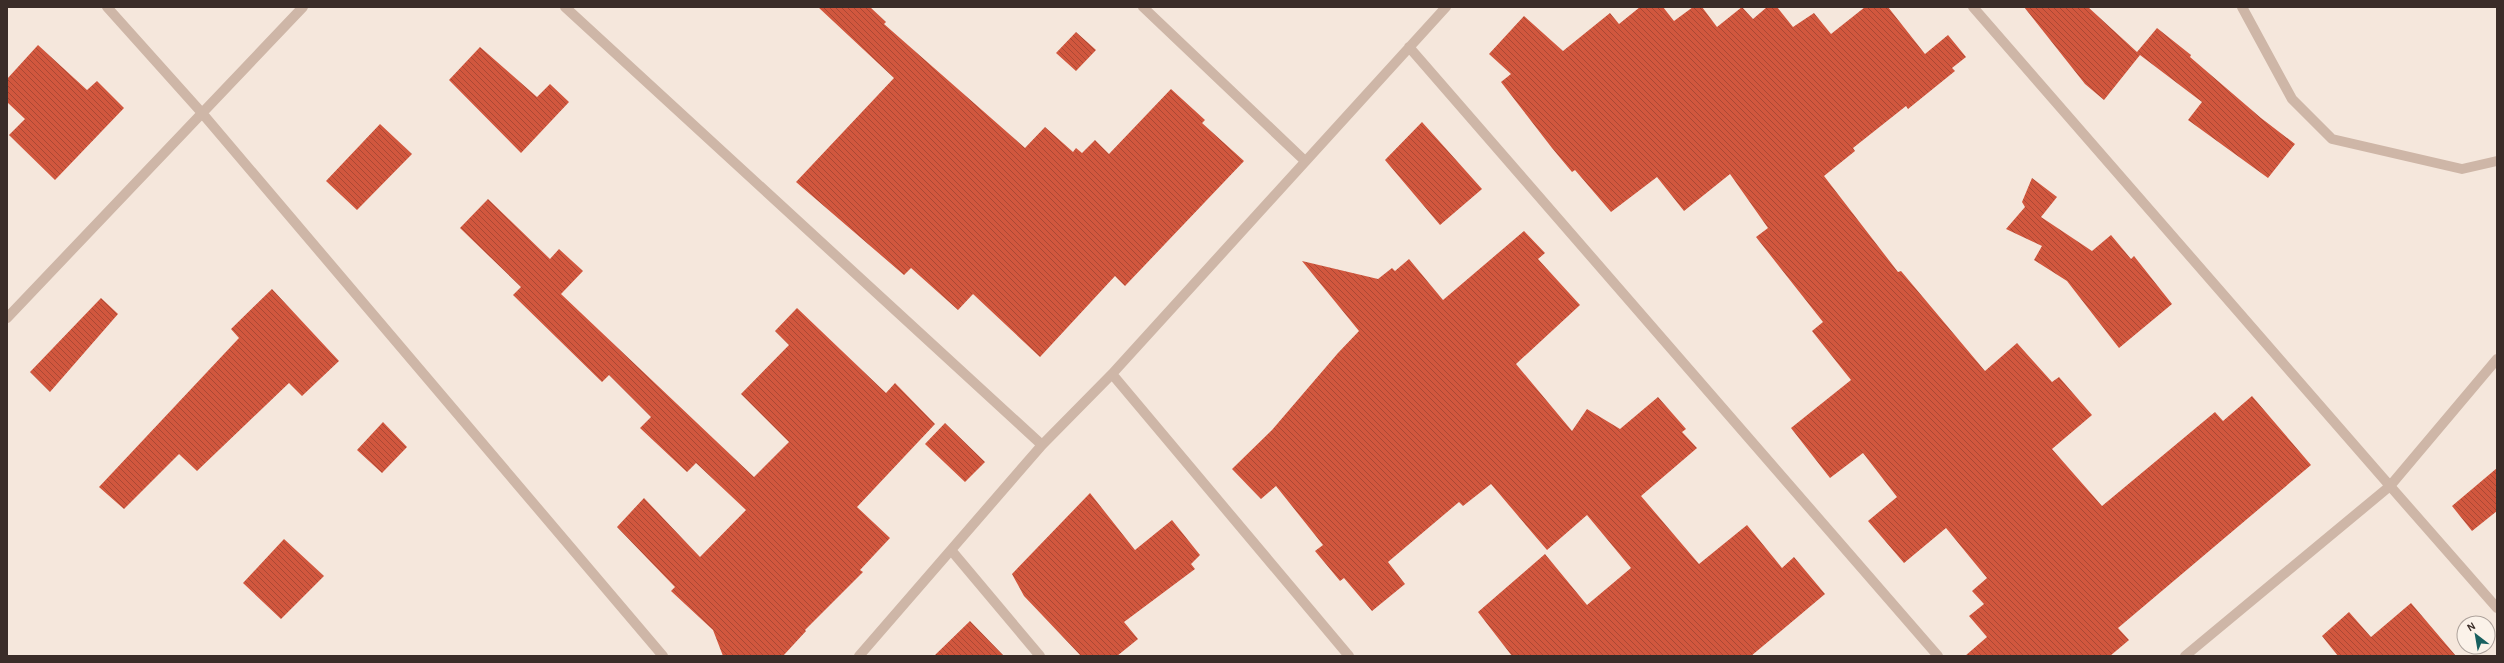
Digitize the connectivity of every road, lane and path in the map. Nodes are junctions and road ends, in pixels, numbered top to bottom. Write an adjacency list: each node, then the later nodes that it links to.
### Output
1 (107, 7): 9 (street)
2 (303, 7): 9 (street)
3 (565, 7): 15 (street)
4 (1143, 7): 11 (street)
5 (1446, 7): 8 (street)
6 (1973, 7): 16 (street)
7 (2242, 7): 10 (street)
8 (1409, 48): 11 (street); 23 (street)
9 (202, 114): 12 (street); 19 (street)
10 (2497, 160)
11 (1305, 161): 14 (street)
12 (7, 318)
13 (2497, 359): 16 (street)
14 (1112, 374): 15 (street); 22 (street)
15 (1042, 444): 17 (street)
16 (2390, 486): 18 (street); 24 (street)
17 (951, 550): 20 (street); 21 (street)
18 (2497, 608)
19 (663, 656)
20 (859, 656)
21 (1040, 656)
22 (1348, 656)
23 (1938, 656)
24 (2185, 656)

